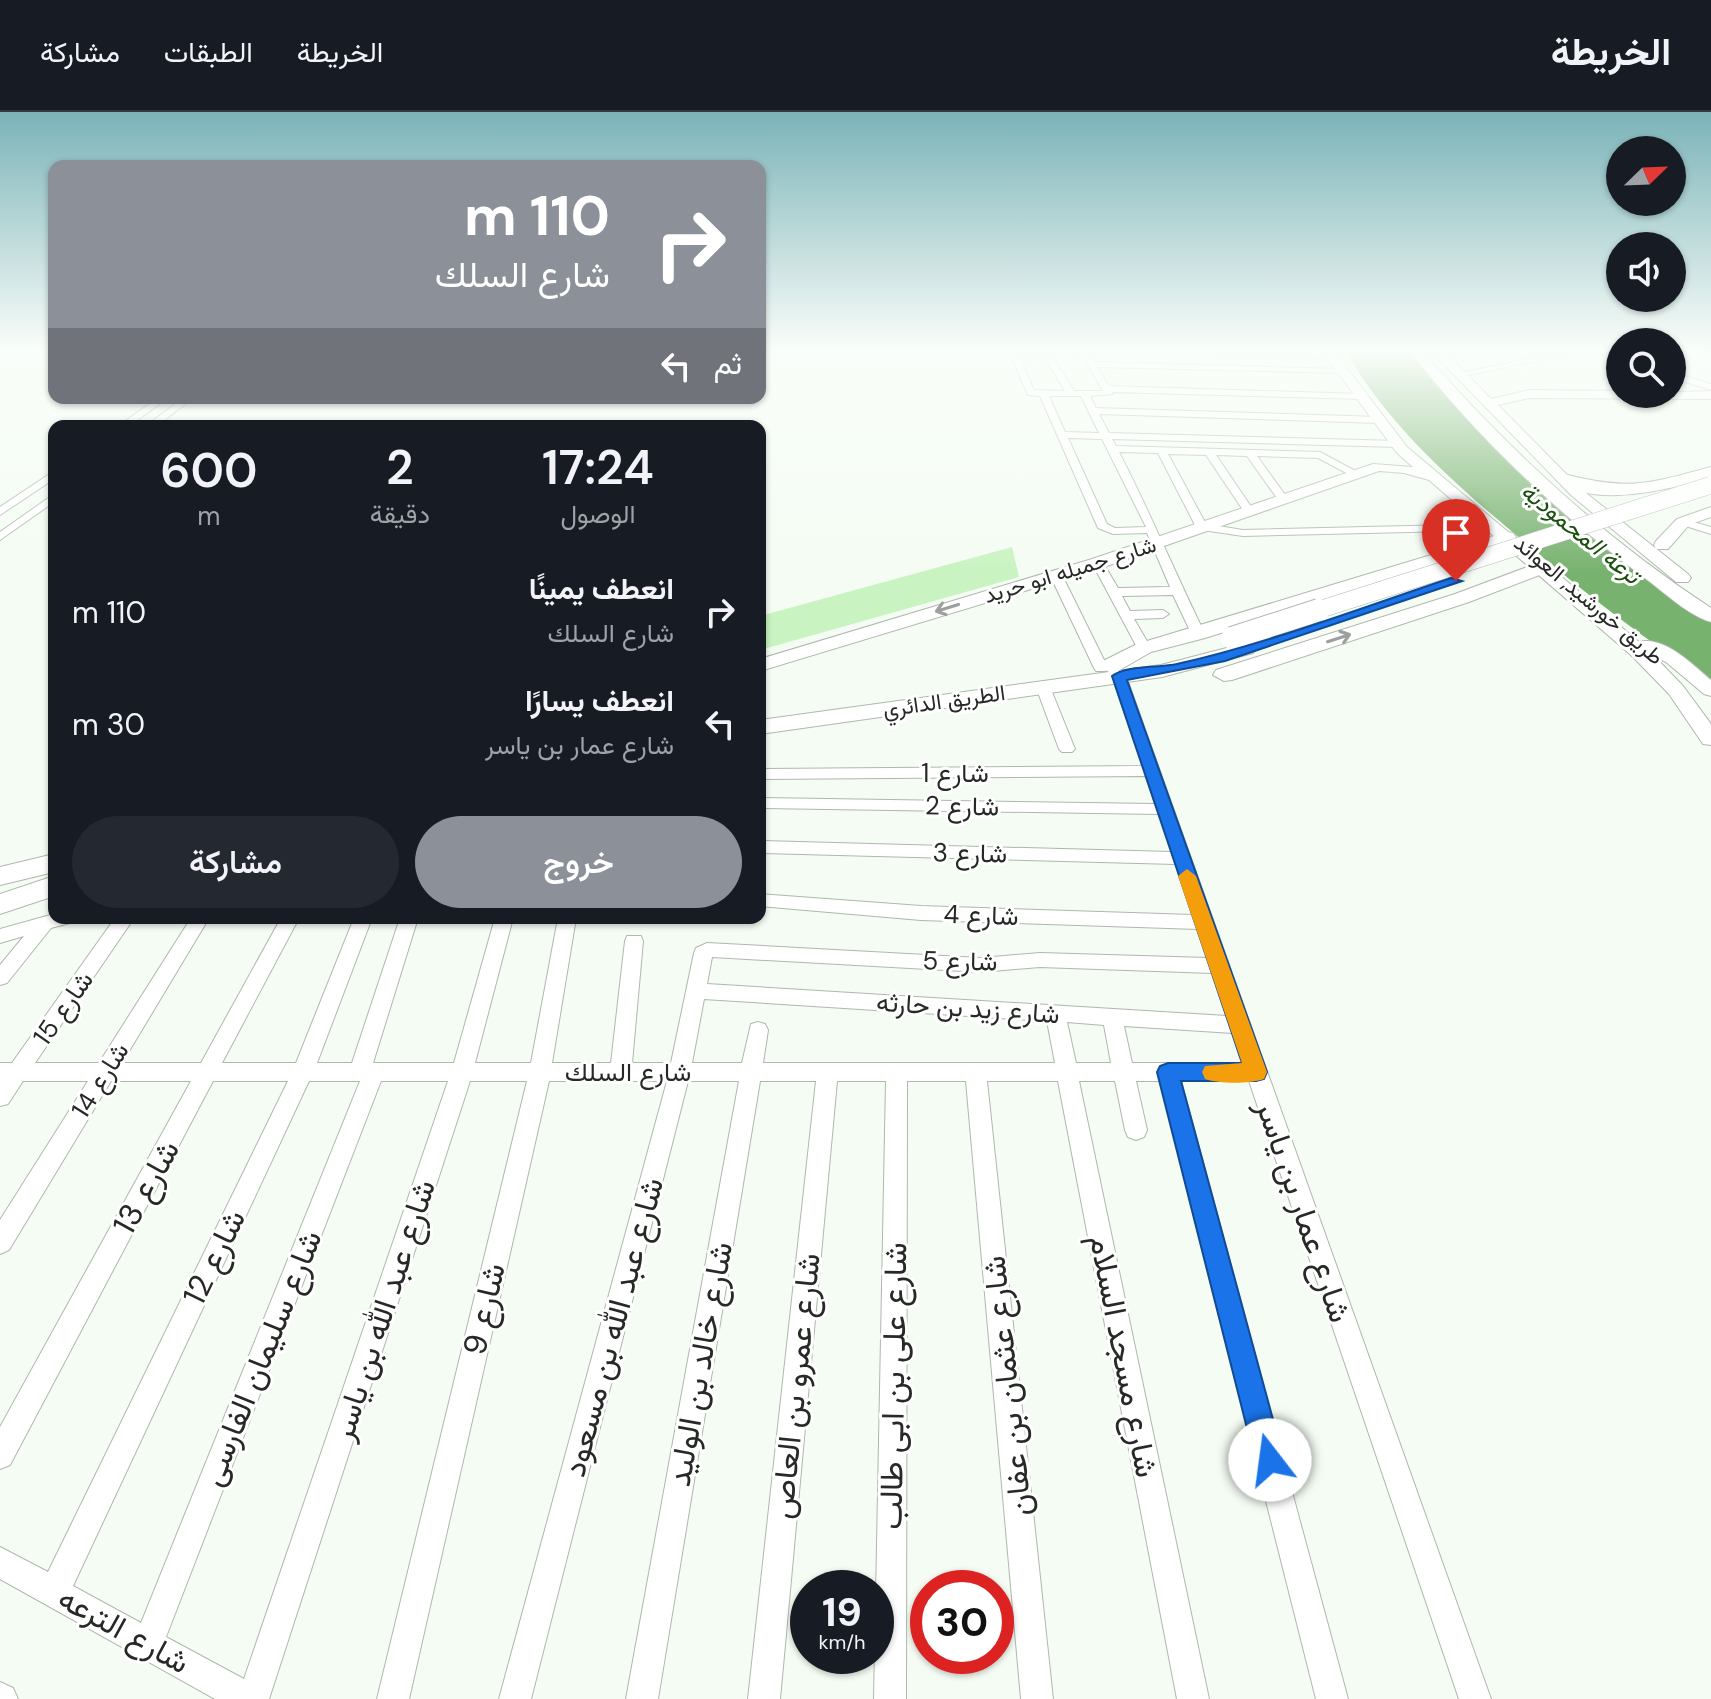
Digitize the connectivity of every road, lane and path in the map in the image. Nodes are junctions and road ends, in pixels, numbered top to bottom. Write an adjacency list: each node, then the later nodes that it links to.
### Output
1 (1057, 424): 9 (street)
2 (1099, 424): 8 (street)
3 (1382, 424): 11 (main road)
4 (1393, 424): 50 (main road, طريق خورشيد, العوائد)
5 (1481, 424): 10 (main road)
6 (1492, 424): 10 (main road)
7 (1511, 424): 21 (main road)
8 (1102, 430): 9 (street); 11 (street); 12 (street)
9 (1062, 435): 35 (street)
10 (1492, 437): 47 (main road)
11 (1397, 443): 16 (main road, شارع جميله ابو حريد); 19 (main road)
12 (1112, 449): 13 (street); 35 (street)
13 (1162, 451): 14 (street); 30 (street)
14 (1209, 452): 15 (street); 26 (street)
15 (1251, 454): 18 (street); 24 (street)
16 (1378, 467): 18 (main road, شارع جميله ابو حريد); 19 (main road, شارع جميله ابو حريد)
17 (1711, 472): 21 (main road)
18 (1356, 474): 24 (main road, شارع جميله ابو حريد)
19 (1429, 476): 33 (main road)
20 (48, 478): 27 (street)
21 (1564, 479): 36 (main road); 44 (main road)
22 (1711, 485): 49 (main road, bridge)
23 (1711, 498): 49 (main road)
24 (1283, 499): 26 (main road, شارع جميله ابو حريد)
25 (48, 501): 34 (street)
26 (1249, 511): 30 (main road, شارع جميله ابو حريد)
27 (0, 512)
28 (1711, 512): 29 (main road)
29 (1683, 522): 31 (street); 36 (main road)
30 (1202, 527): 32 (main road, شارع جميله ابو حريد); 33 (street)
31 (1711, 531)
32 (1186, 532): 33 (street); 35 (main road, شارع جميله ابو حريد)
33 (1501, 532): 38 (main road); 39 (main road)
34 (0, 537)
35 (1154, 537): 37 (main road, شارع جميله ابو حريد); 41 (street)
36 (1662, 545): 44 (main road)
37 (1098, 563): 40 (main road, شارع جميله ابو حريد); 42 (street)
38 (1425, 563): 43 (main road); 48 (main road)
39 (1543, 567): 43 (main road); 59 (main road)
40 (1056, 575): 52 (main road, شارع جميله ابو حريد, one-way to 52); 53 (street, شارع عمار بن ياسر)
41 (1177, 591): 42 (street); 48 (street)
42 (1114, 592): 46 (street)
43 (1476, 593): 53 (main road, one-way to 43)
44 (1704, 594)
45 (1163, 614): 46 (street)
46 (1127, 615): 51 (street)
47 (1711, 616)
48 (1198, 634): 51 (main road)
49 (1239, 644): 53 (main road)
50 (1645, 646): 55 (main road); 56 (main road, طريق خورشيد, العوائد)
51 (1144, 648): 53 (main road)
52 (766, 663)
53 (1115, 671): 54 (main road, الطريق الدائري); 57 (main road, الطريق الدائري); 61 (street, شارع عمار بن ياسر)
54 (1043, 687): 58 (main road, الطريق الدائري); 60 (street)
55 (1711, 690)
56 (1711, 710)
57 (766, 714)
58 (766, 726)
59 (1711, 739)
60 (1067, 749)
61 (1151, 771): 62 (street, شارع 1); 64 (street, شارع عمار بن ياسر)
62 (766, 774)
63 (766, 803): 64 (street, شارع 2)
64 (1164, 809): 66 (street, شارع عمار بن ياسر)
65 (766, 847): 66 (street, شارع 3)
66 (1181, 858): 75 (street, شارع عمار بن ياسر)
67 (48, 864): 68 (main road)
68 (0, 876)
69 (48, 876): 71 (main road)
70 (48, 888): 73 (main road)
71 (0, 890)
72 (766, 900): 75 (street, شارع 4)
73 (0, 904)
74 (48, 922): 76 (street)
75 (1203, 922): 87 (street, شارع عمار بن ياسر)
76 (45, 923): 84 (street); 88 (street)
77 (120, 924): 94 (street, شارع 15)
78 (196, 924): 95 (street, شارع 14)
79 (287, 924): 96 (street, شارع 13)
80 (361, 924): 97 (street, شارع 12)
81 (407, 924): 98 (street, شارع سليمان الفارسى)
82 (502, 924): 99 (street, شارع عبد الله بن ياسر)
83 (566, 924): 100 (street, شارع 9)
84 (0, 936)
85 (634, 941): 101 (street)
86 (703, 953): 87 (street, شارع 5); 89 (street, شارع عبد الله بن مسعود)
87 (1219, 966): 92 (street, شارع عمار بن ياسر)
88 (0, 978)
89 (696, 991): 90 (street, شارع زيد بن حارثه); 102 (street, شارع عبد الله بن مسعود)
90 (1055, 1013): 91 (street, شارع زيد بن حارثه); 107 (street, شارع مسجد السلام)
91 (1112, 1017): 92 (street, شارع زيد بن حارثه); 108 (street)
92 (1239, 1025): 110 (street, شارع عمار بن ياسر)
93 (758, 1030): 103 (street, شارع خالد بن الوليد)
94 (9, 1072): 95 (street, شارع السلك); 111 (street, شارع 15)
95 (106, 1072): 96 (street, شارع السلك); 113 (street, شارع 14)
96 (209, 1072): 97 (street, شارع السلك); 114 (street, شارع 13)
97 (303, 1072): 98 (street, شارع السلك); 116 (street, شارع 12)
98 (367, 1072): 99 (street, شارع السلك); 117 (street, شارع سليمان الفارسى)
99 (462, 1072): 100 (street, شارع السلك); 118 (street, شارع عبد الله بن ياسر)
100 (540, 1072): 101 (street, شارع السلك); 119 (street, شارع 9)
101 (621, 1072): 102 (street, شارع السلك)
102 (680, 1072): 103 (street, شارع السلك); 120 (street, شارع عبد الله بن مسعود)
103 (751, 1072): 104 (street, شارع السلك); 121 (street, شارع خالد بن الوليد)
104 (827, 1072): 105 (street, شارع السلك); 122 (street, شارع عمرو بن العاص)
105 (897, 1072): 106 (street, شارع السلك); 123 (street, شارع على بن ابى طالب)
106 (976, 1072): 107 (street, شارع السلك); 124 (street, شارع عثمان بن عفان)
107 (1067, 1072): 108 (street, شارع السلك); 125 (street, شارع مسجد السلام)
108 (1124, 1072): 109 (street, شارع السلك); 112 (street)
109 (1168, 1072): 110 (street, شارع السلك); 126 (street)
110 (1256, 1072): 127 (street, شارع عمار بن ياسر)
111 (0, 1097)
112 (1136, 1130)
113 (0, 1242)
114 (0, 1455)
115 (0, 1562): 116 (street, شارع الترعه)
116 (54, 1592): 117 (street, شارع الترعه)
117 (148, 1644): 118 (street, شارع الترعه)
118 (250, 1699)
119 (393, 1699)
120 (515, 1699)
121 (642, 1699)
122 (764, 1699)
123 (890, 1699)
124 (1037, 1699)
125 (1193, 1699)
126 (1332, 1699)
127 (1475, 1699)

